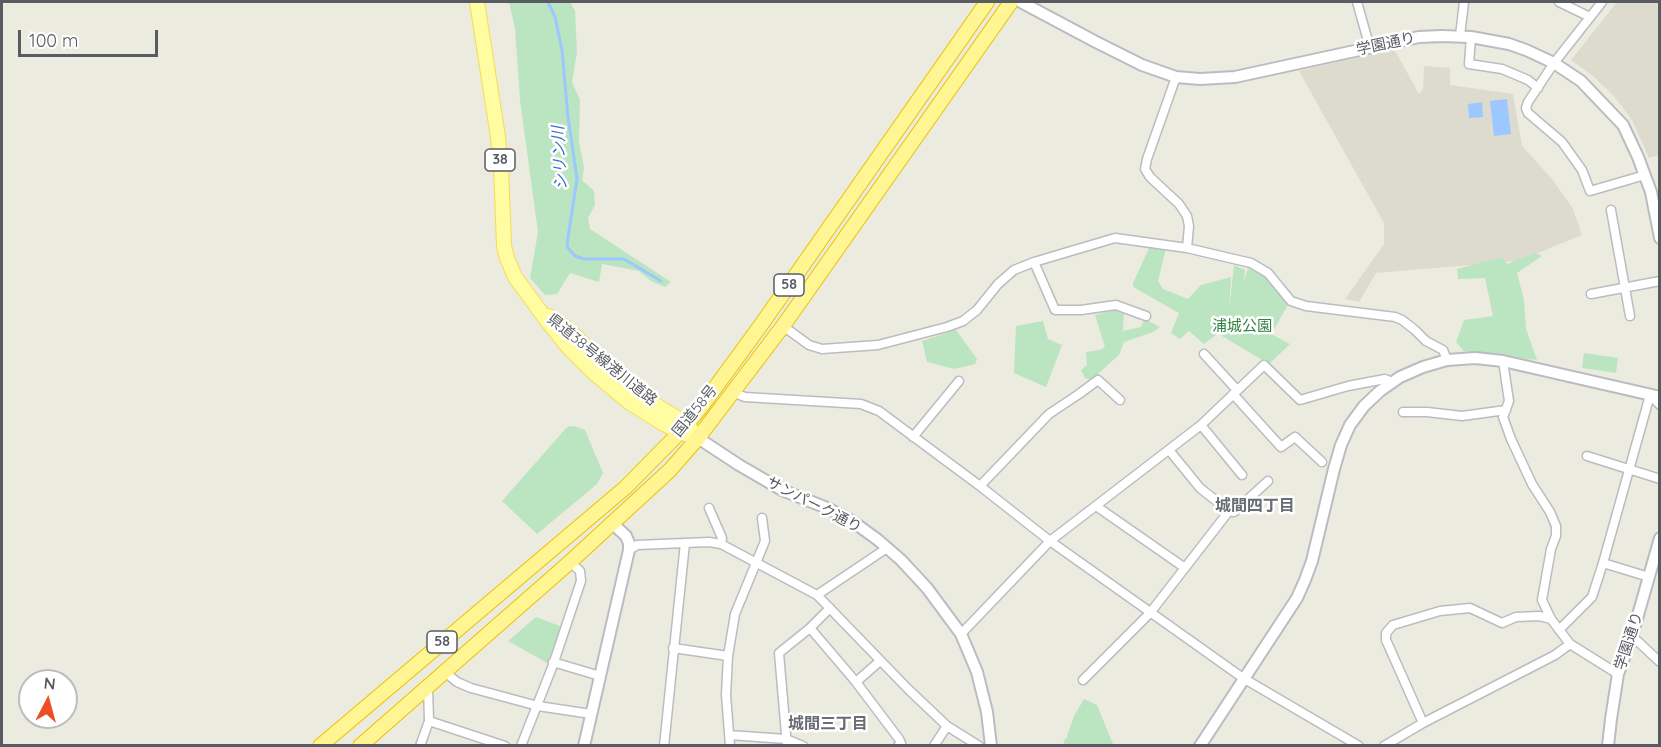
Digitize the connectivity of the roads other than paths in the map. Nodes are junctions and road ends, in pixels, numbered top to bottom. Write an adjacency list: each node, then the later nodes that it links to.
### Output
1 (477, 2): 41 (main road, 県道38号線港川道路 / 38)
2 (987, 2): 15 (highway, 国道58号 / 58)
3 (1011, 2): 16 (highway, 国道58号 / 58)
4 (1021, 2): 13 (street, 学園通り)
5 (1357, 2): 11 (street)
6 (1464, 2): 10 (street)
7 (1559, 2): 9 (street)
8 (1602, 2): 9 (street)
9 (1590, 17): 12 (street)
10 (1466, 37): 11 (street, 学園通り); 12 (street, 学園通り); 14 (street)
11 (1370, 48): 13 (street, 学園通り)
12 (1554, 63): 14 (street); 17 (street, 学園通り)
13 (1176, 77): 20 (street)
14 (1538, 88): 17 (street)
15 (926, 90): 16 (street); 41 (highway, 国道58号 / 58)
16 (941, 100): 27 (highway, 国道58号 / 58)
17 (1645, 175): 19 (street, 学園通り)
18 (1611, 210): 23 (street)
19 (1659, 238)
20 (1187, 248): 21 (street); 29 (street)
21 (1034, 262): 25 (street); 27 (street)
22 (1659, 281): 23 (street)
23 (1625, 287): 24 (street); 26 (street)
24 (1591, 294)
25 (1146, 315)
26 (1630, 316)
27 (783, 326): 33 (highway, 国道58号 / 58)
28 (1204, 354): 34 (street)
29 (1447, 360): 30 (street); 32 (street)
30 (1503, 361): 35 (street); 38 (street)
31 (959, 381): 42 (street)
32 (1392, 382): 34 (street); 85 (street)
33 (732, 392): 42 (street); 43 (highway, 国道58号 / 58)
34 (1235, 392): 40 (street); 46 (street)
35 (1656, 395): 37 (street); 47 (street)
36 (1120, 400): 51 (street)
37 (1659, 405)
38 (1506, 410): 39 (street); 71 (street)
39 (1402, 412)
40 (1201, 425): 44 (street); 48 (street)
41 (683, 428): 43 (main road, 県道38号線港川道路 / 38); 97 (highway, 国道58号 / 58)
42 (913, 437): 51 (street)
43 (698, 438): 56 (highway, 国道58号 / 58); 61 (street, サンパーク通り)
44 (1169, 450): 52 (street); 54 (street)
45 (1587, 456): 47 (street)
46 (1322, 462)
47 (1628, 470): 49 (street); 64 (street)
48 (1242, 475)
49 (1659, 479)
50 (1268, 481): 54 (street)
51 (980, 486): 58 (street)
52 (1096, 506): 58 (street); 66 (street)
53 (709, 508): 60 (street)
54 (1229, 511): 66 (street)
55 (762, 518): 65 (street)
56 (612, 523): 62 (street); 63 (highway, 国道58号 / 58)
57 (1659, 538): 67 (street, 学園通り)
58 (1050, 541): 70 (street); 74 (street)
59 (686, 543): 60 (street); 62 (street); 77 (street)
60 (721, 544): 65 (street)
61 (887, 548): 68 (street); 74 (street, サンパーク通り)
62 (629, 550): 84 (street)
63 (570, 562): 80 (street); 82 (highway, 国道58号 / 58)
64 (1603, 562): 67 (street); 73 (street)
65 (755, 563): 68 (street); 78 (street)
66 (1185, 568): 70 (street)
67 (1649, 577): 75 (street, 学園通り)
68 (817, 595): 69 (street)
69 (830, 608): 72 (street); 79 (street)
70 (1150, 613): 85 (street); 86 (street)
71 (1551, 619): 73 (street); 92 (street)
72 (810, 628): 87 (street); 95 (street)
73 (1559, 630): 76 (street)
74 (961, 634): 108 (street, サンパーク通り)
75 (1632, 636): 81 (street); 83 (street, 学園通り)
76 (1570, 644): 83 (street); 92 (street)
77 (674, 648): 78 (street); 102 (street)
78 (728, 656): 94 (street)
79 (880, 661): 87 (street); 93 (street)
80 (553, 662): 84 (street); 89 (street)
81 (1659, 662)
82 (445, 672): 88 (highway, 国道58号 / 58); 89 (street)
83 (1618, 674): 112 (street, 学園通り)
84 (600, 676): 90 (street)
85 (1243, 678): 109 (street); 110 (street)
86 (1083, 680)
87 (856, 682): 105 (street)
88 (428, 686): 91 (street); 96 (highway, 国道58号 / 58)
89 (538, 706): 90 (street); 100 (street)
90 (591, 714): 101 (street)
91 (429, 721): 98 (street); 99 (street)
92 (1422, 723): 111 (street)
93 (947, 726): 106 (street); 107 (street)
94 (729, 735): 95 (street); 103 (street)
95 (787, 742): 104 (street)
96 (361, 745)
97 (320, 746)
98 (420, 746)
99 (505, 746)
100 (521, 746)
101 (584, 746)
102 (664, 746)
103 (730, 746)
104 (803, 746)
105 (898, 746)
106 (934, 746)
107 (979, 746)
108 (991, 746)
109 (1200, 746)
110 (1359, 746)
111 (1384, 746)
112 (1608, 746)

